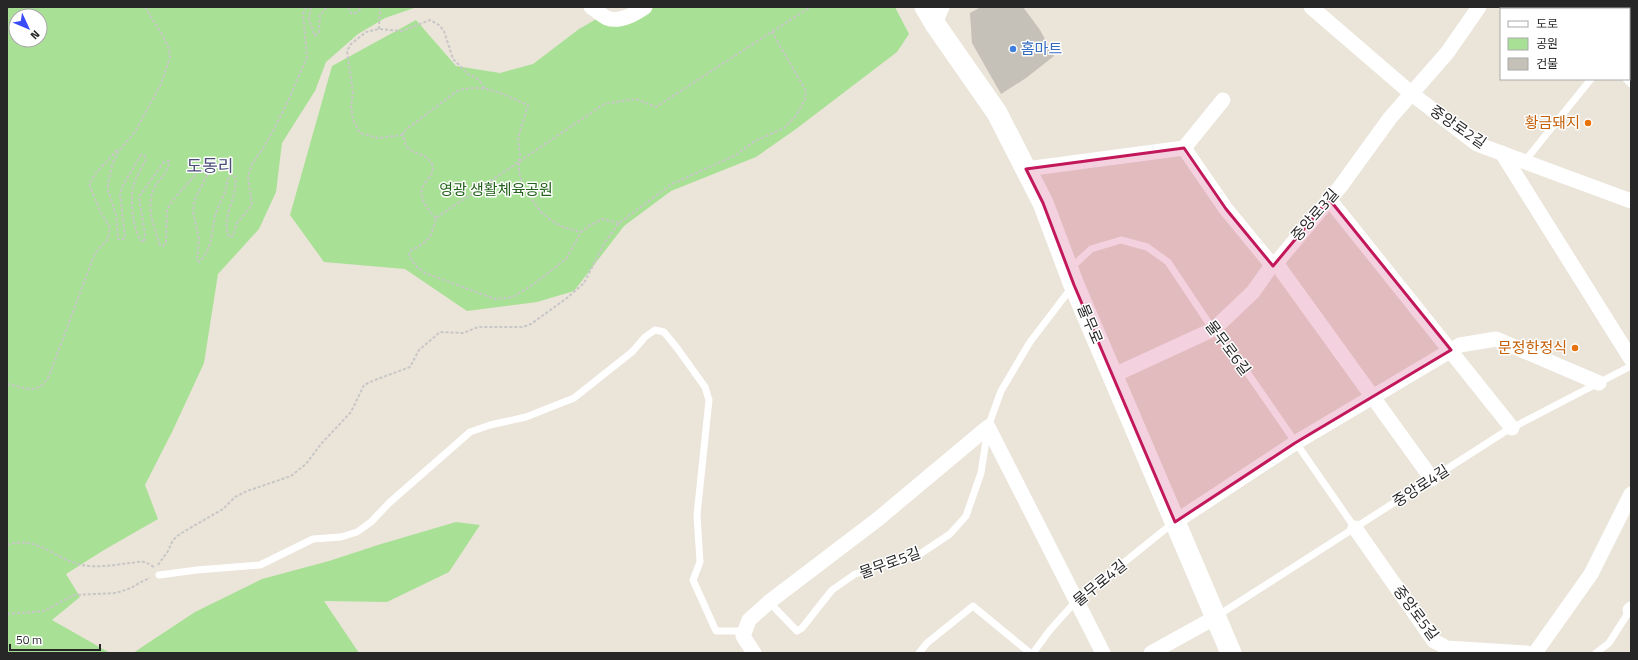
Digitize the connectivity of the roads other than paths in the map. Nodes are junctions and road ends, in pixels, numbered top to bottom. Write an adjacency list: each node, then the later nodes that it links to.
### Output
1 (591, 7): 2 (street)
2 (645, 7)
3 (1311, 7): 7 (street, 중앙로2길)
4 (1480, 7): 7 (street, 중앙로3길)
5 (934, 13): 12 (main road, 물무로)
6 (1590, 80): 11 (lane)
7 (1412, 94): 10 (street, 중앙로2길); 13 (street, 중앙로3길)
8 (1223, 100): 9 (street)
9 (1184, 148): 12 (street); 15 (street)
10 (1502, 153): 11 (street, 중앙로2길); 19 (street)
11 (1524, 162): 14 (street, 중앙로2길)
12 (1026, 170): 16 (main road, 물무로)
13 (1329, 199): 15 (street, 중앙로3길); 18 (street)
14 (1631, 201)
15 (1274, 264): 17 (street, 중앙로3길); 23 (street)
16 (1070, 278): 17 (lane, 물무로6길); 21 (main road, 물무로); 24 (lane, 물무로5길)
17 (1214, 329): 21 (street, 중앙로3길); 26 (lane, 물무로6길)
18 (1451, 350): 22 (street); 23 (street); 25 (street)
19 (1631, 359)
20 (1631, 366): 22 (lane, 중앙로4길)
21 (1112, 376): 29 (main road, 물무로)
22 (1599, 383): 25 (lane, 중앙로4길)
23 (1373, 396): 26 (street); 27 (street)
24 (988, 427): 32 (street); 33 (street); 33 (lane, 물무로5길)
25 (1512, 428): 27 (lane, 중앙로4길)
26 (1295, 443): 29 (street); 30 (lane, 물무로6길)
27 (1432, 479): 30 (lane, 중앙로4길)
28 (1631, 494): 46 (street)
29 (1175, 522): 32 (lane, 물무로4길); 35 (main road, 물무로)
30 (1355, 528): 35 (lane, 중앙로4길); 37 (street, 중앙로5길)
31 (157, 571): 36 (lane)
32 (1076, 601): 41 (lane, 물무로4길); 42 (street)
33 (769, 602): 36 (street)
34 (1631, 609): 47 (lane)
35 (1216, 617): 43 (street); 44 (main road, 물무로)
36 (745, 630): 38 (street)
37 (1451, 651): 45 (street, 중앙로5길)
38 (754, 653)
39 (919, 653): 40 (lane)
40 (1030, 653)
41 (1033, 653)
42 (1103, 653)
43 (1151, 653)
44 (1232, 653)
45 (1527, 653)
46 (1536, 653)
47 (1596, 653)

